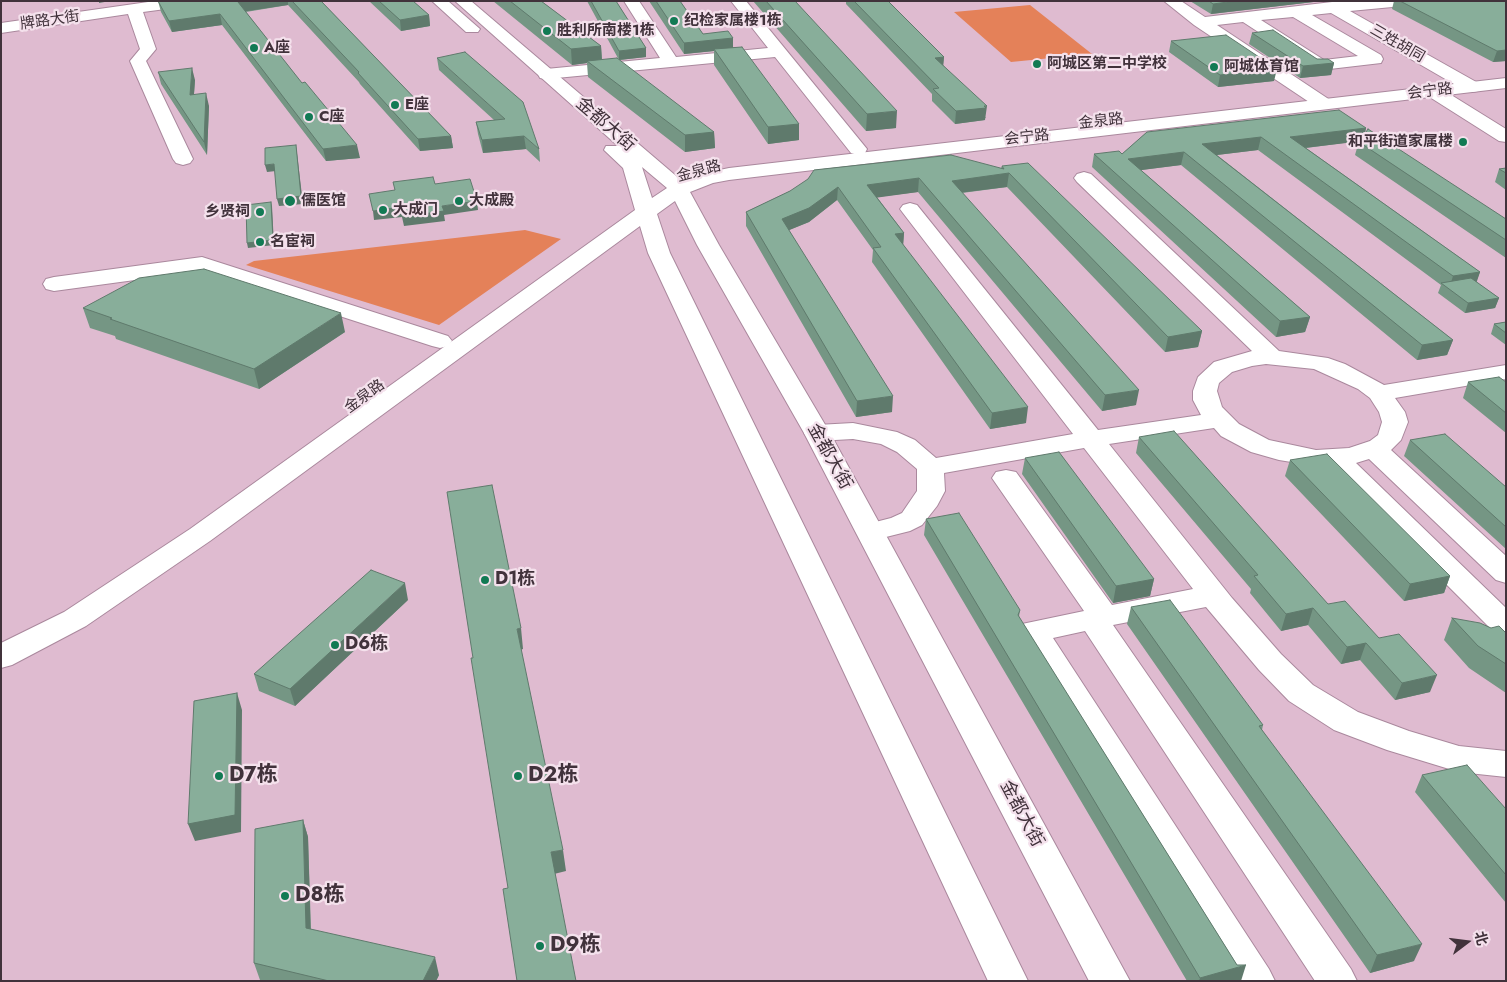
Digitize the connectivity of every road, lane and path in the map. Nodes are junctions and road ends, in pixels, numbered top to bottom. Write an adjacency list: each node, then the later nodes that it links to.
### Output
1 (73, 1): 14 (main road)
2 (188, 1): 12 (main road, 牌路大街)
3 (439, 1): 33 (main road, 金都大街)
4 (462, 1): 22 (main road, 金都大街)
5 (631, 1): 21 (main road)
6 (738, 1): 20 (main road)
7 (1171, 1): 16 (main road)
8 (1264, 1): 10 (main road)
9 (1403, 1): 11 (main road)
10 (1225, 5)
11 (1328, 5): 13 (main road); 25 (main road, 三姓胡同)
12 (134, 9): 14 (main road, 牌路大街); 30 (main road)
13 (1296, 12): 15 (main road); 17 (main road)
14 (80, 17): 18 (main road, 牌路大街)
15 (1245, 17): 16 (main road); 19 (main road)
16 (1200, 22): 27 (main road)
17 (1322, 27): 19 (main road); 19 (main road)
18 (1, 28)
19 (1270, 33)
20 (779, 52): 21 (main road); 29 (main road)
21 (671, 62): 22 (main road)
22 (546, 74): 32 (main road, 金都大街)
23 (1506, 76): 25 (main road, 金泉路)
24 (1506, 83): 25 (main road, 会宁路)
25 (1467, 84): 26 (main road, 会宁路); 27 (main road, 金泉路)
26 (1434, 92): 27 (main road, 会宁路); 28 (main road)
27 (1319, 101): 29 (main road, 金泉路); 32 (main road, 会宁路)
28 (1506, 137)
29 (858, 149): 32 (main road, 金泉路)
30 (183, 159)
31 (1084, 178): 37 (main road)
32 (674, 185): 33 (main road, 金泉路); 41 (main road, 金都大街)
33 (645, 204): 36 (main road, 金泉路); 53 (main road, 金泉路); 55 (main road, 金都大街)
34 (910, 209): 42 (main road)
35 (54, 284): 36 (main road)
36 (440, 342): 52 (main road, 金泉路)
37 (1273, 358): 39 (main road); 40 (main road)
38 (1504, 373): 39 (main road)
39 (1379, 393): 43 (main road)
40 (1219, 420): 42 (main road); 44 (main road)
41 (817, 434): 45 (main road); 47 (main road, 金都大街)
42 (1092, 439): 45 (main road); 49 (main road)
43 (1374, 449): 44 (main road); 48 (main road)
44 (1335, 458): 51 (main road)
45 (930, 467): 47 (main road)
46 (1006, 478): 50 (main road)
47 (870, 532): 56 (main road, 金都大街)
48 (1506, 573)
49 (1214, 596): 50 (main road); 54 (main road)
50 (1098, 618): 57 (main road); 58 (main road)
51 (1506, 626)
52 (1, 639)
53 (1, 657)
54 (1506, 764)
55 (1008, 981)
56 (1110, 981)
57 (1255, 981)
58 (1337, 981)

